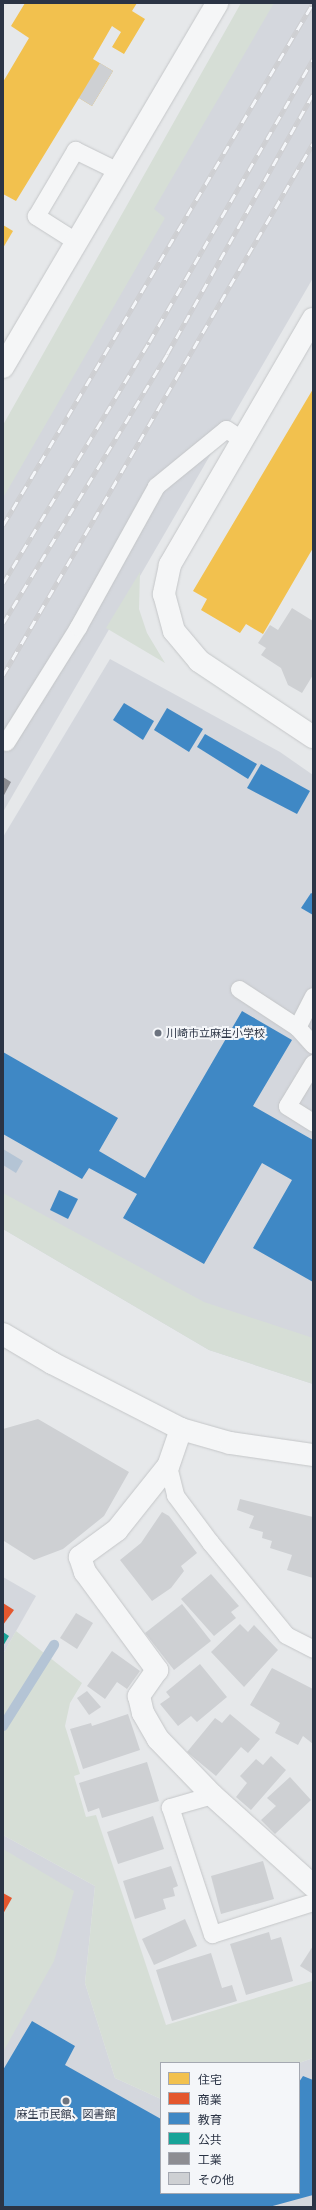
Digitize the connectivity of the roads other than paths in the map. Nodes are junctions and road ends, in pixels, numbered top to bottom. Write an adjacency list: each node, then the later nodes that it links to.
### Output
1 (217, 3): 2 (street)
2 (118, 171): 3 (street); 3 (lane)
3 (76, 242): 5 (street)
4 (313, 319): 6 (street)
5 (3, 367)
6 (243, 440): 7 (street); 8 (lane)
7 (313, 737)
8 (6, 742)
9 (239, 989): 11 (lane)
10 (313, 996): 11 (lane)
11 (297, 1027): 12 (lane)
12 (313, 1045)
13 (313, 1063): 14 (lane)
14 (313, 1122)
15 (3, 1334): 16 (street)
16 (181, 1429): 17 (street); 18 (street)
17 (313, 1455)
18 (168, 1466): 19 (lane); 20 (street)
19 (313, 1650)
20 (212, 1795): 21 (street); 22 (lane)
21 (313, 1886)
22 (313, 1902)

